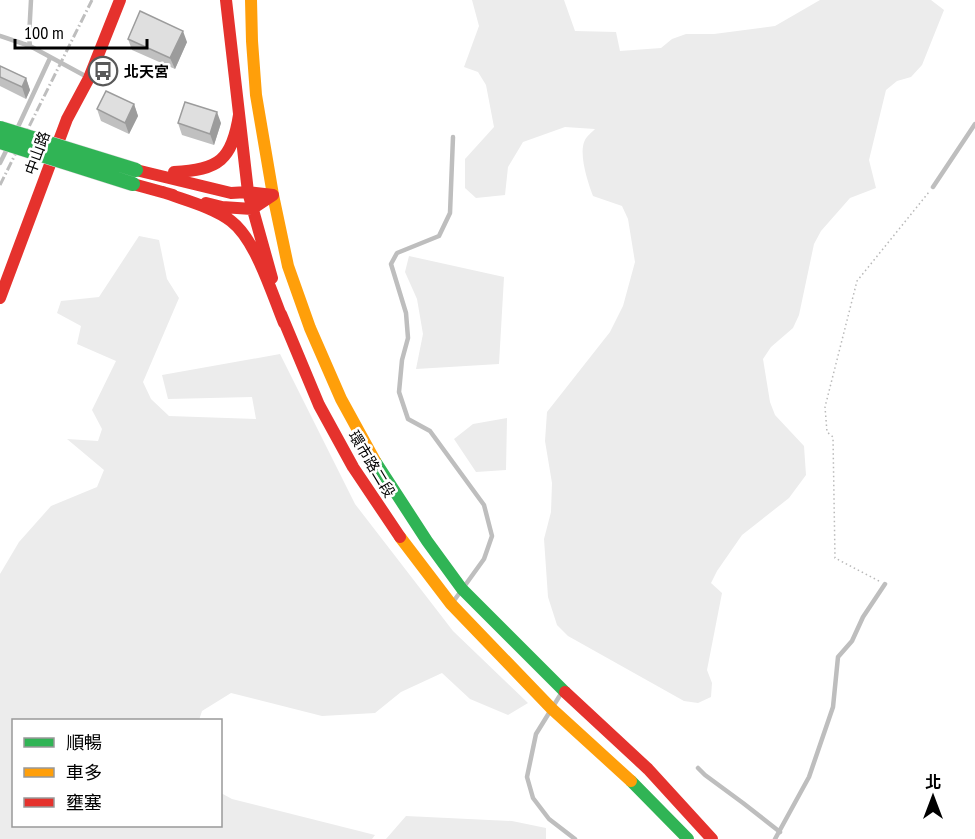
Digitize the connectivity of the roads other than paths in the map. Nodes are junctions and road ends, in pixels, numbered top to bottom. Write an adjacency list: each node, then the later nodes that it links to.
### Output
1 (30, 0): 8 (lane)
2 (120, 0): 6 (main road, 中山路)
3 (128, 0): 6 (main road, 中山路)
4 (251, 0): 21 (main road, 環市路二段)
5 (225, 3): 11 (main road, 環市路二段)
6 (112, 22): 10 (main road, 中山路)
7 (0, 36): 8 (lane)
8 (30, 46): 9 (lane)
9 (50, 58): 10 (lane); 16 (lane)
10 (89, 78): 23 (main road, 中山路)
11 (239, 115): 17 (main road); 20 (main road, 環市路二段)
12 (975, 124): 18 (lane)
13 (0, 128): 17 (main road, bridge)
14 (453, 137): 26 (lane)
15 (0, 142): 17 (main road, bridge)
16 (0, 163)
17 (139, 175): 19 (main road); 20 (main road)
18 (933, 187)
19 (163, 192): 22 (main road); 24 (main road)
20 (248, 192): 21 (main road); 22 (main road, 環市路二段)
21 (273, 195): 22 (main road); 26 (main road, 環市路二段)
22 (252, 209): 24 (main road, 環市路二段)
23 (0, 298)
24 (284, 323): 27 (main road, 環市路二段)
25 (885, 584): 31 (lane)
26 (462, 589): 27 (lane); 28 (main road, 環市路二段)
27 (452, 604): 29 (main road, 環市路二段)
28 (563, 690): 29 (lane); 34 (main road, 環市路二段)
29 (552, 710): 32 (lane); 33 (main road, 環市路二段)
30 (698, 768): 31 (lane)
31 (780, 832): 35 (lane)
32 (575, 839)
33 (688, 839)
34 (712, 839)
35 (776, 839)

